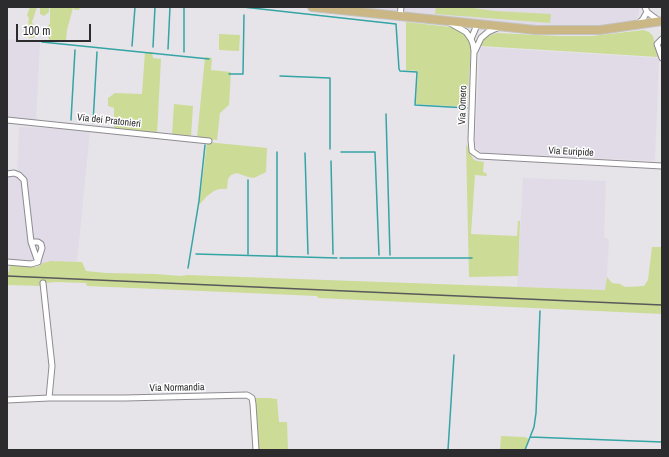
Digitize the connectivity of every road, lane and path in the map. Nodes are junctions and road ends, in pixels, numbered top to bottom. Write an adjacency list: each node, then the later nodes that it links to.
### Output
1 (312, 7): 4 (main road)
2 (401, 7): 4 (street)
3 (646, 9): 5 (street); 8 (street)
4 (400, 16): 6 (main road)
5 (661, 21): 8 (main road)
6 (445, 22): 7 (main road); 10 (street)
7 (477, 25): 9 (main road); 10 (street); 11 (street, Via Omero)
8 (637, 26): 9 (main road)
9 (498, 27): 11 (street)
10 (471, 39): 13 (street, Via Omero)
11 (479, 39): 13 (street, Via Omero)
12 (662, 39): 14 (street)
13 (474, 52): 17 (street, Via Omero)
14 (662, 58)
15 (7, 120): 16 (street, Via dei Pratonieri)
16 (209, 140)
17 (479, 156): 18 (street, Via Euripide)
18 (662, 166)
19 (7, 174): 20 (street)
20 (31, 242): 22 (street); 22 (street)
21 (7, 262): 22 (street)
22 (38, 262)
23 (43, 283): 24 (street)
24 (49, 398): 25 (street, Via Normandia); 26 (street, Via Normandia)
25 (7, 400)
26 (256, 450)

